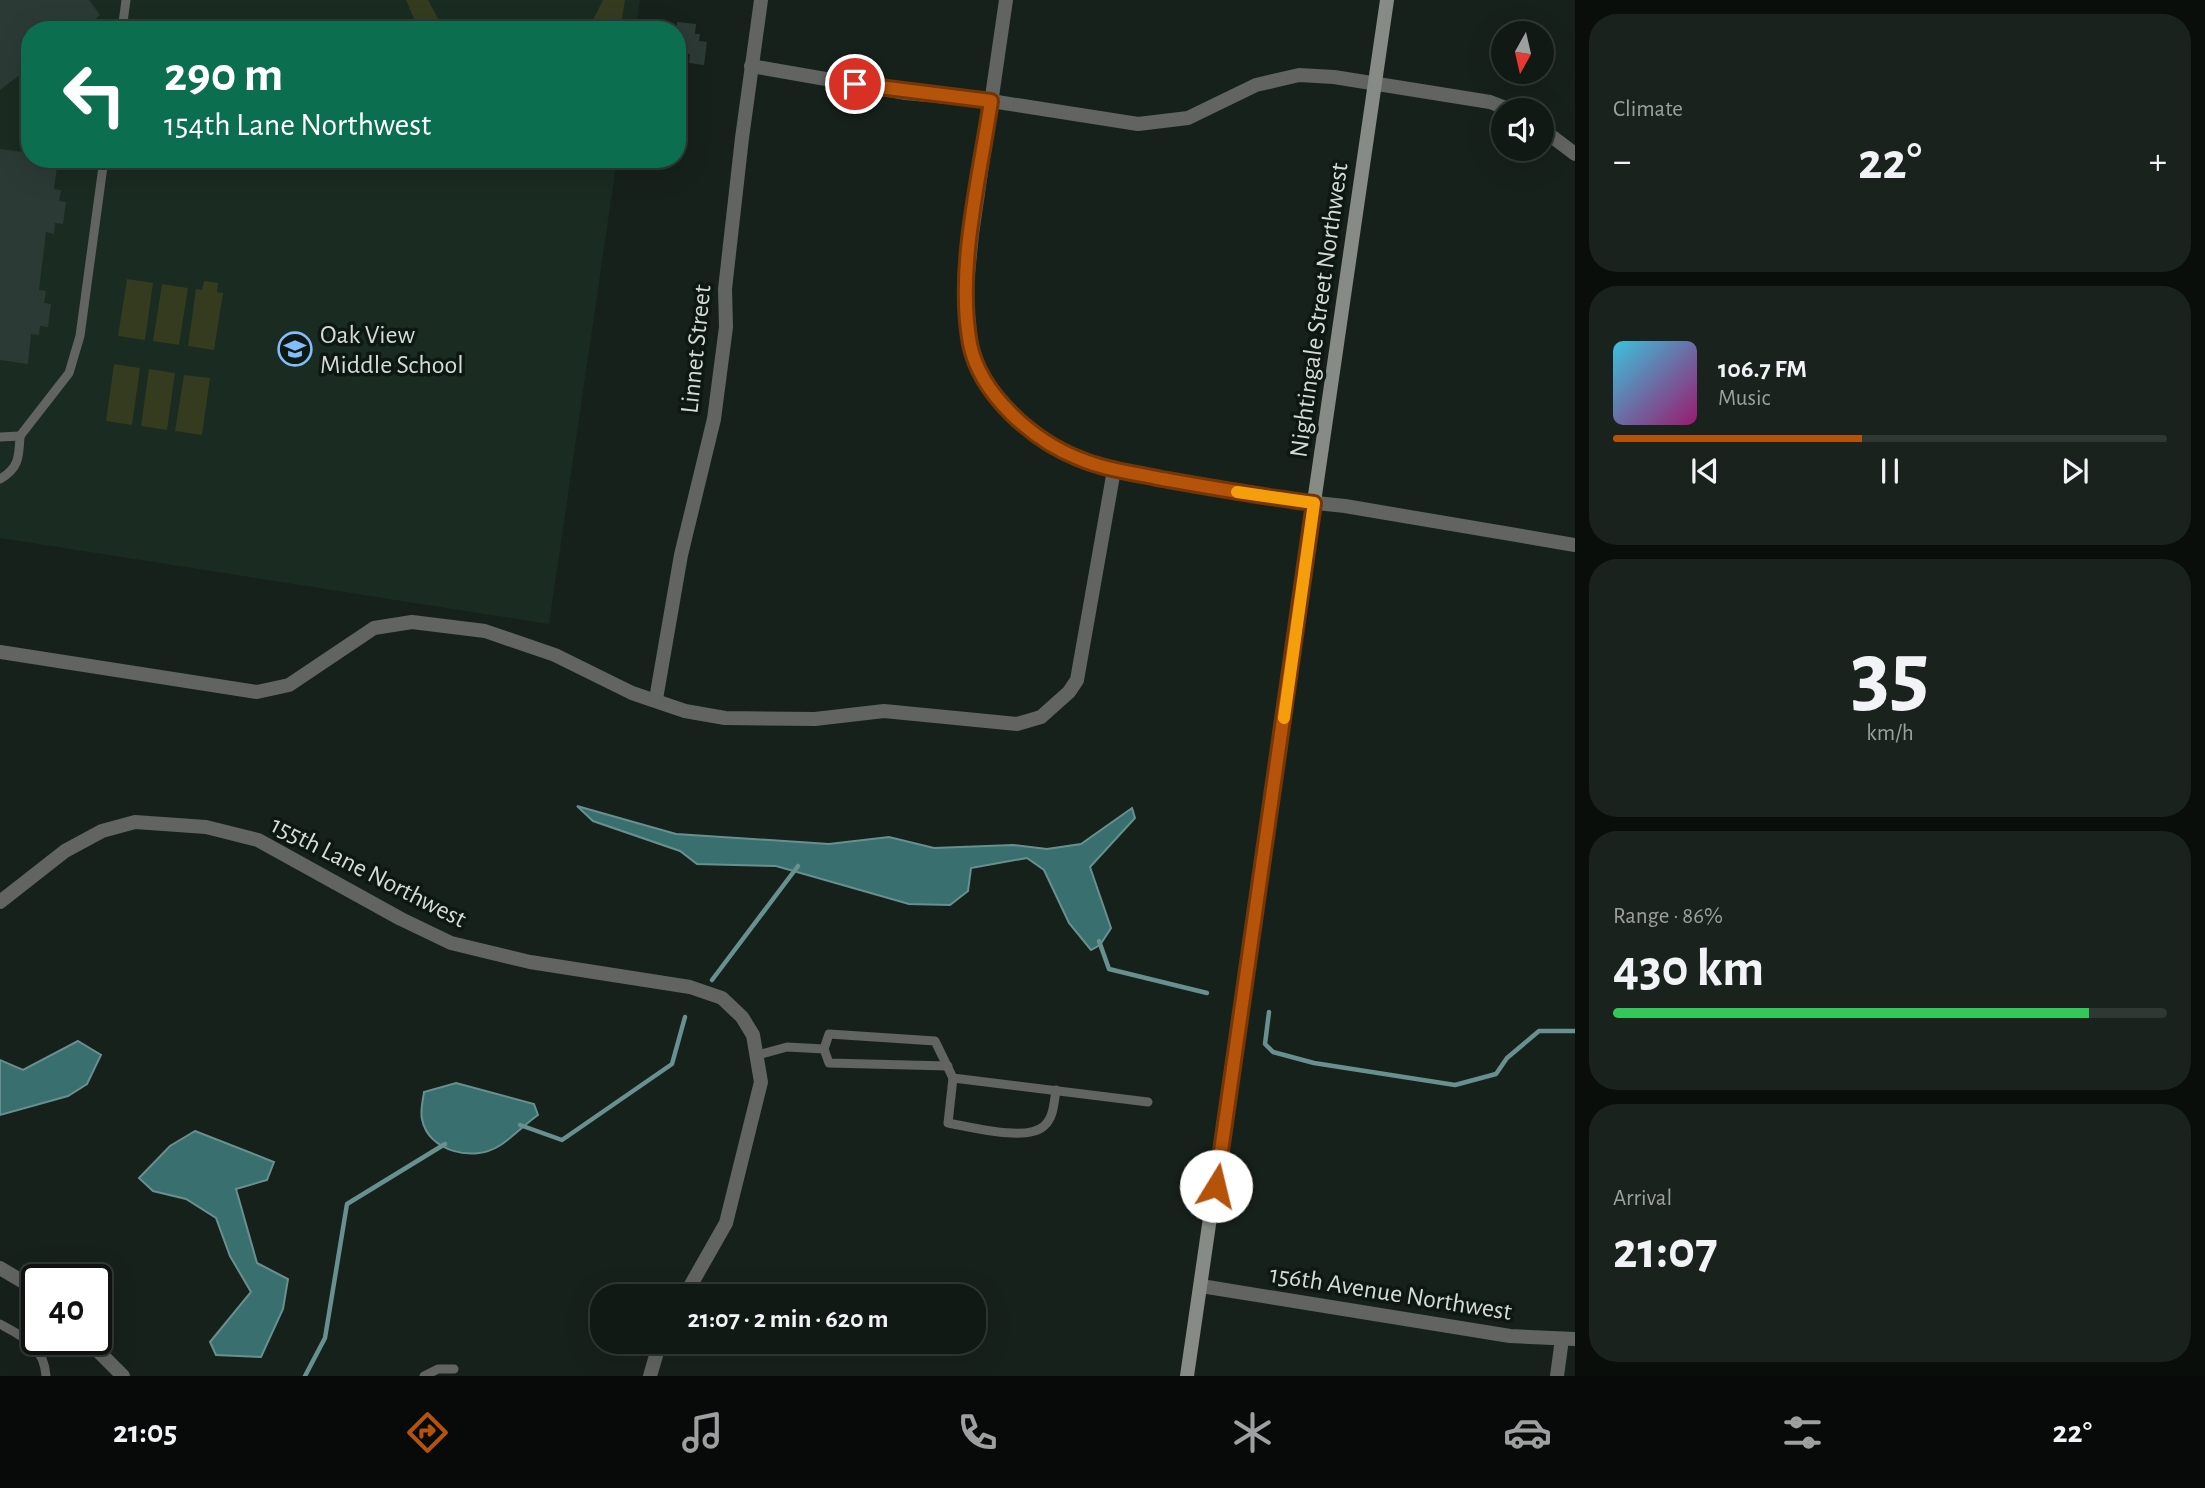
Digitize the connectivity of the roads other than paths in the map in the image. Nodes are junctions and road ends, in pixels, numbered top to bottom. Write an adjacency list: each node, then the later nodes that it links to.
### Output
1 (126, 0): 5 (lane)
2 (761, 0): 6 (street, Linnet Street)
3 (1006, 0): 8 (street)
4 (1387, 0): 7 (street, Nightingale Street Northwest)
5 (123, 21)
6 (751, 66): 8 (street); 20 (street, Linnet Street)
7 (1376, 83): 8 (street); 9 (street); 17 (street, Nightingale Street Northwest)
8 (991, 101): 15 (street)
9 (1491, 102)
10 (1554, 137): 11 (street)
11 (1575, 154)
12 (103, 168): 13 (lane)
13 (20, 436): 14 (lane); 16 (lane)
14 (0, 437)
15 (1114, 470): 17 (street); 20 (street)
16 (0, 479)
17 (1314, 503): 18 (street); 31 (street, Nightingale Street Northwest)
18 (1575, 545)
19 (0, 652): 20 (street)
20 (656, 699)
21 (0, 902): 23 (street, 155th Lane Northwest)
22 (824, 1049): 23 (lane); 24 (lane); 24 (lane)
23 (758, 1055): 30 (street)
24 (948, 1066): 25 (lane)
25 (953, 1078): 26 (lane); 26 (lane)
26 (1056, 1090): 27 (lane)
27 (1148, 1102)
28 (0, 1268): 29 (street)
29 (21, 1280)
30 (691, 1284)
31 (1201, 1286): 33 (street, 156th Avenue Northwest); 41 (street, Nightingale Street Northwest)
32 (0, 1324): 37 (lane)
33 (1568, 1339): 42 (street)
34 (656, 1354): 40 (street)
35 (102, 1355): 38 (street)
36 (454, 1369): 39 (lane)
37 (46, 1376)
38 (123, 1376)
39 (424, 1376)
40 (650, 1376)
41 (1188, 1376)
42 (1557, 1376)

